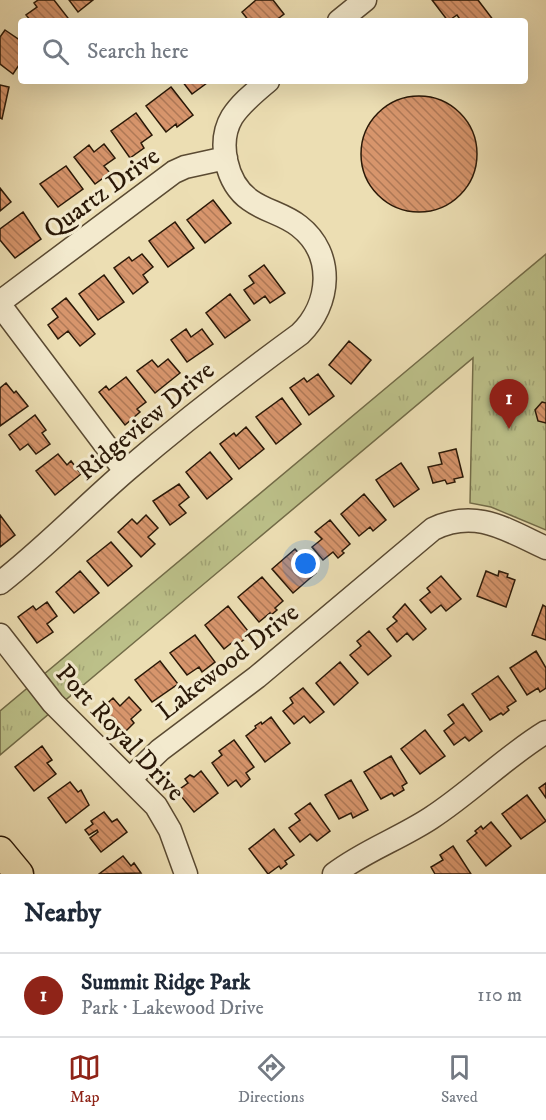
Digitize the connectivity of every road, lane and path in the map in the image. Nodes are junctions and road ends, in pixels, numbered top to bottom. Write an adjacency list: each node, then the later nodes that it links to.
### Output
1 (364, 0): 2 (street)
2 (343, 18)
3 (264, 84): 4 (street)
4 (226, 158): 5 (street, Quartz Drive); 6 (street, Ridgeview Drive)
5 (0, 303): 6 (street)
6 (125, 471): 8 (street, Ridgeview Drive)
7 (546, 548): 11 (street, Lakewood Drive)
8 (0, 583)
9 (0, 635): 11 (street, Port Royal Drive)
10 (546, 732): 15 (street)
11 (131, 778): 14 (street, Port Royal Drive)
12 (0, 851): 13 (main road)
13 (19, 874)
14 (186, 874)
15 (334, 874)

